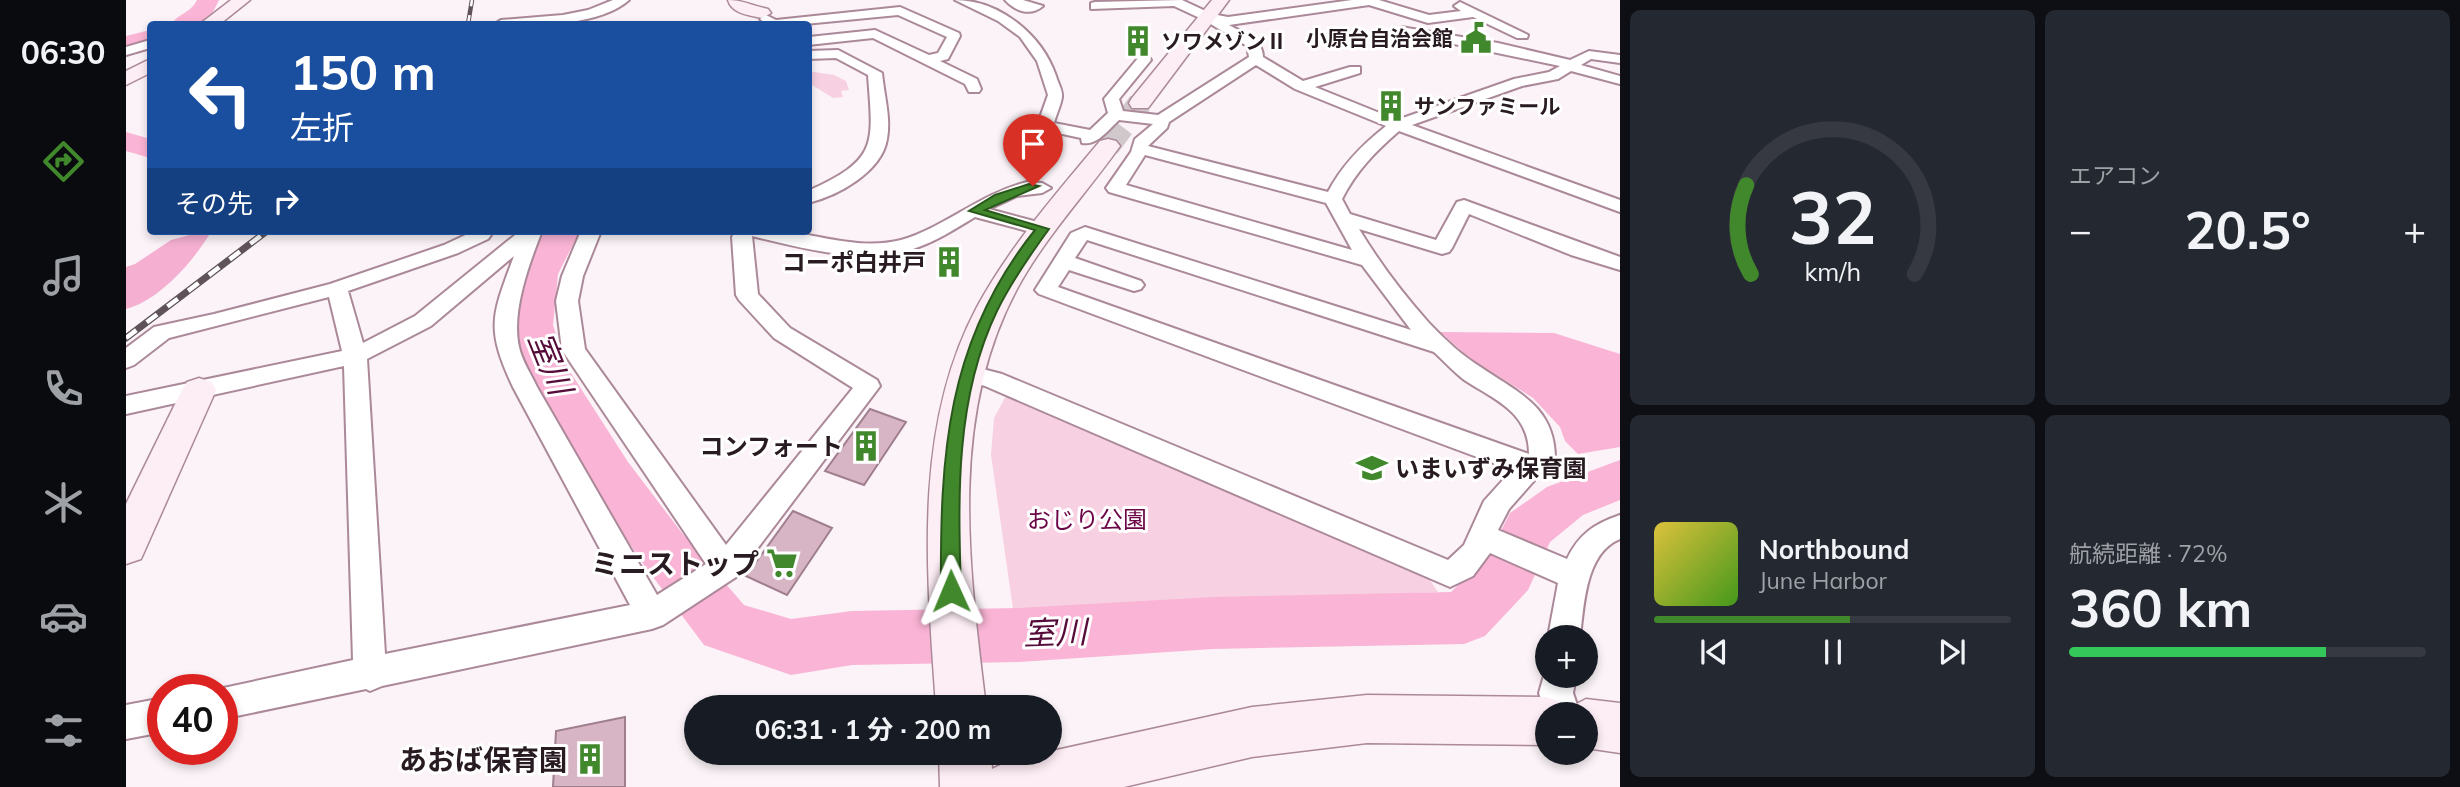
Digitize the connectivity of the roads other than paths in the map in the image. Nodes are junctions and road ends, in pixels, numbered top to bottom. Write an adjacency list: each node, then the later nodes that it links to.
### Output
1 (242, 0): 12 (street)
2 (623, 0): 13 (street)
3 (736, 0): 10 (street)
4 (961, 0): 36 (street)
5 (1221, 0): 11 (street)
6 (1447, 0): 9 (street)
7 (1173, 1): 8 (street); 11 (street)
8 (1102, 4)
9 (1474, 13): 11 (street); 17 (street)
10 (764, 16): 14 (street)
11 (1208, 17): 24 (street); 33 (street)
12 (213, 21)
13 (518, 21)
14 (770, 21)
15 (802, 21): 26 (street)
16 (1404, 30): 28 (street)
17 (1522, 35)
18 (812, 41): 26 (street)
19 (147, 45): 21 (street)
20 (1551, 50): 23 (street)
21 (126, 51)
22 (812, 55): 39 (street)
23 (1586, 57): 25 (street); 28 (street)
24 (1256, 59): 31 (street); 34 (street)
25 (1620, 59)
26 (928, 60): 32 (street)
27 (1144, 60): 36 (street)
28 (1569, 65): 30 (street); 35 (street)
29 (1355, 70): 31 (street)
30 (1620, 80)
31 (1303, 86): 35 (street)
32 (974, 89)
33 (1140, 103)
34 (1161, 120): 36 (street); 37 (street)
35 (1397, 125): 40 (street); 41 (street)
36 (1101, 134): 44 (street)
37 (1140, 149): 40 (street); 52 (street)
38 (1042, 188): 42 (street)
39 (812, 196)
40 (1333, 199): 43 (street)
41 (1620, 206)
42 (975, 211): 44 (street); 50 (street)
43 (1342, 218): 52 (street); 53 (street)
44 (1042, 229): 59 (street)
45 (481, 235): 55 (street)
46 (527, 235): 57 (street)
47 (531, 235): 68 (street)
48 (589, 235): 66 (street)
49 (744, 235): 66 (street)
50 (776, 235)
51 (1063, 261): 54 (street); 56 (street); 62 (street)
52 (1369, 261): 56 (street)
53 (1620, 264)
54 (1134, 285)
55 (337, 288): 57 (street); 58 (street)
56 (1441, 348): 62 (street)
57 (355, 356): 60 (street); 70 (street)
58 (126, 360)
59 (967, 373): 64 (street); 71 (street)
60 (199, 390): 61 (street); 65 (street)
61 (126, 405)
62 (1532, 467): 64 (street)
63 (1620, 527): 67 (street)
64 (1482, 536): 67 (street)
65 (126, 547)
66 (721, 571): 68 (street)
67 (1575, 576): 69 (street)
68 (656, 612): 70 (street)
69 (1566, 625)
70 (370, 675): 72 (street)
71 (960, 695)
72 (238, 700)
73 (147, 718): 75 (street)
74 (1535, 721): 80 (street)
75 (126, 722)
76 (1598, 725): 77 (street)
77 (1620, 728)
78 (965, 765): 79 (street)
79 (967, 787)
80 (1011, 787)

